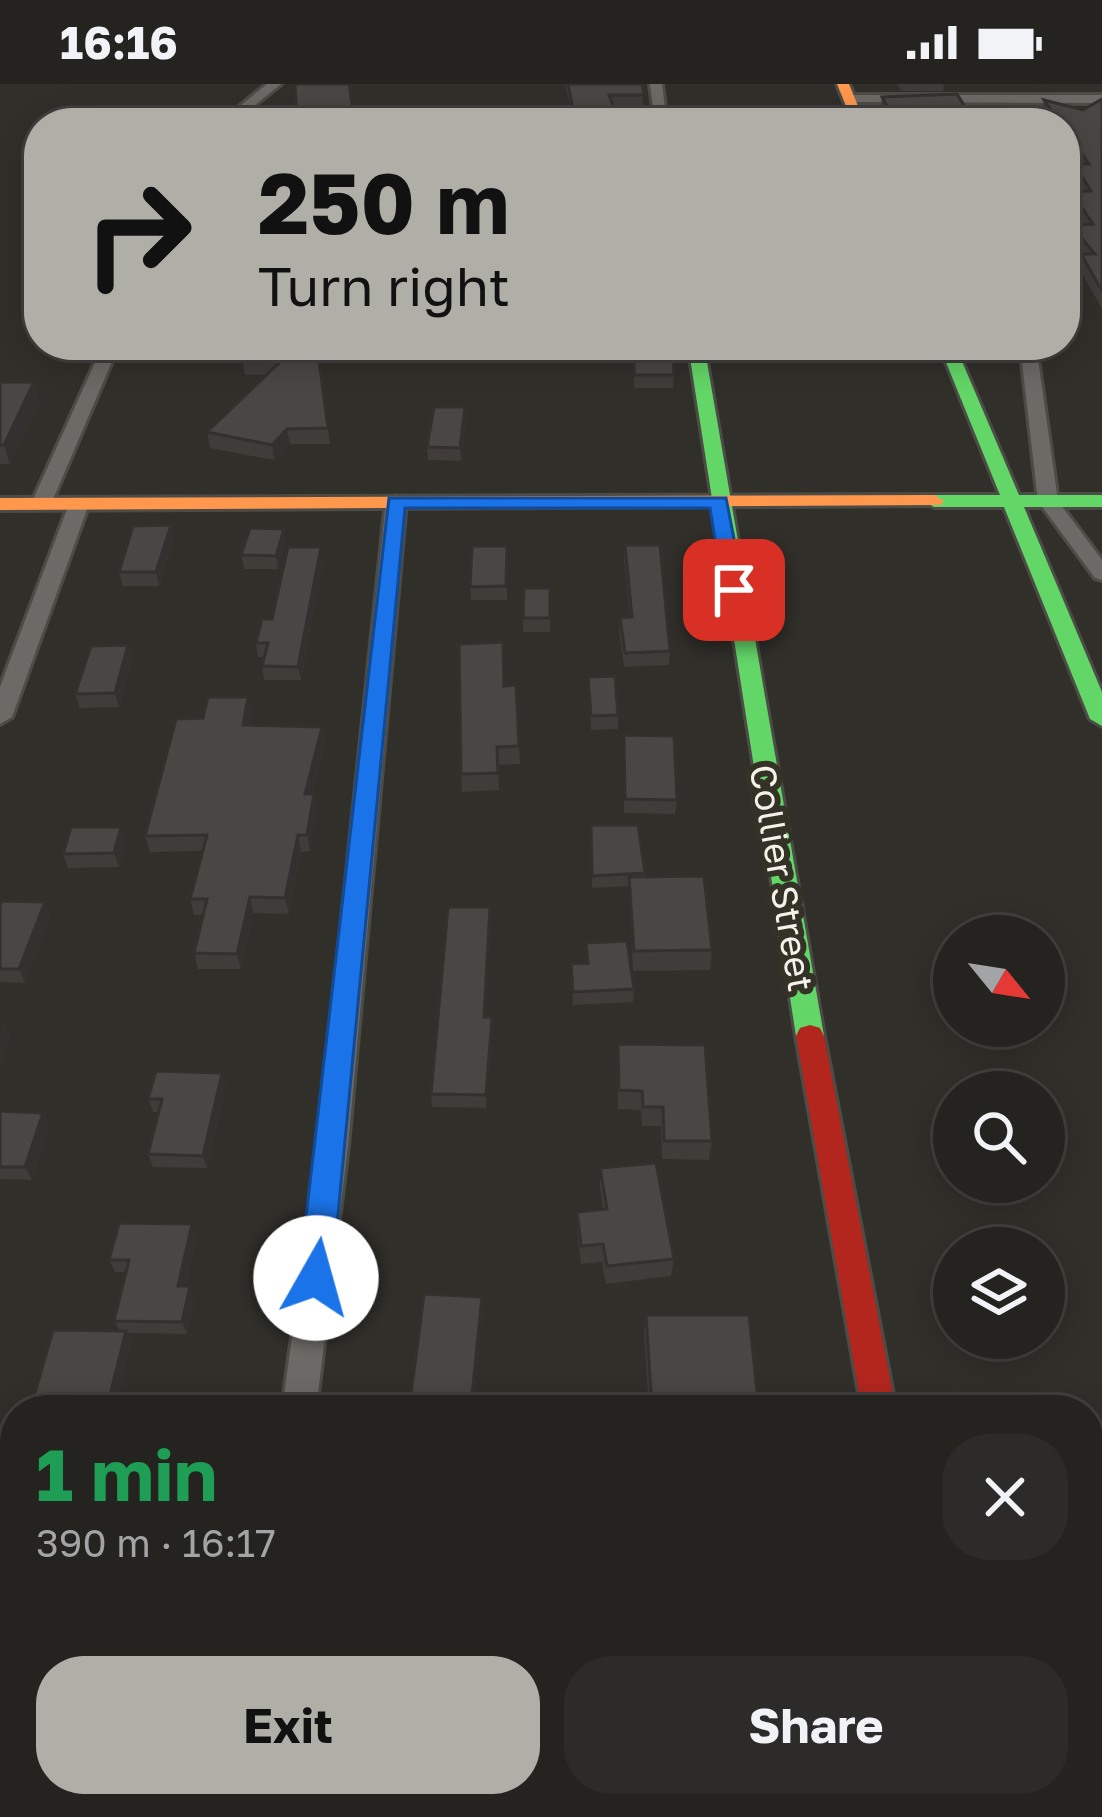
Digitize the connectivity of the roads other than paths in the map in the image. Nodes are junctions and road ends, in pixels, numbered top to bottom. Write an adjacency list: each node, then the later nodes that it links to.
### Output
1 (275, 84): 6 (street)
2 (980, 84): 5 (street)
3 (1102, 99): 5 (street)
4 (850, 102): 5 (street)
5 (997, 105)
6 (245, 108)
7 (104, 360): 17 (street)
8 (698, 360): 15 (street, Collier Street)
9 (953, 360): 11 (street)
10 (1030, 360): 12 (street)
11 (1009, 500): 12 (street); 15 (street); 21 (street)
12 (1048, 501): 13 (street); 19 (street)
13 (1102, 501)
14 (396, 502): 15 (street); 18 (street); 22 (street)
15 (719, 502): 23 (street, Collier Street)
16 (0, 504): 17 (street)
17 (41, 504): 18 (street)
18 (79, 504): 20 (street)
19 (1102, 574)
20 (0, 717)
21 (1102, 719)
22 (301, 1395)
23 (877, 1395)

